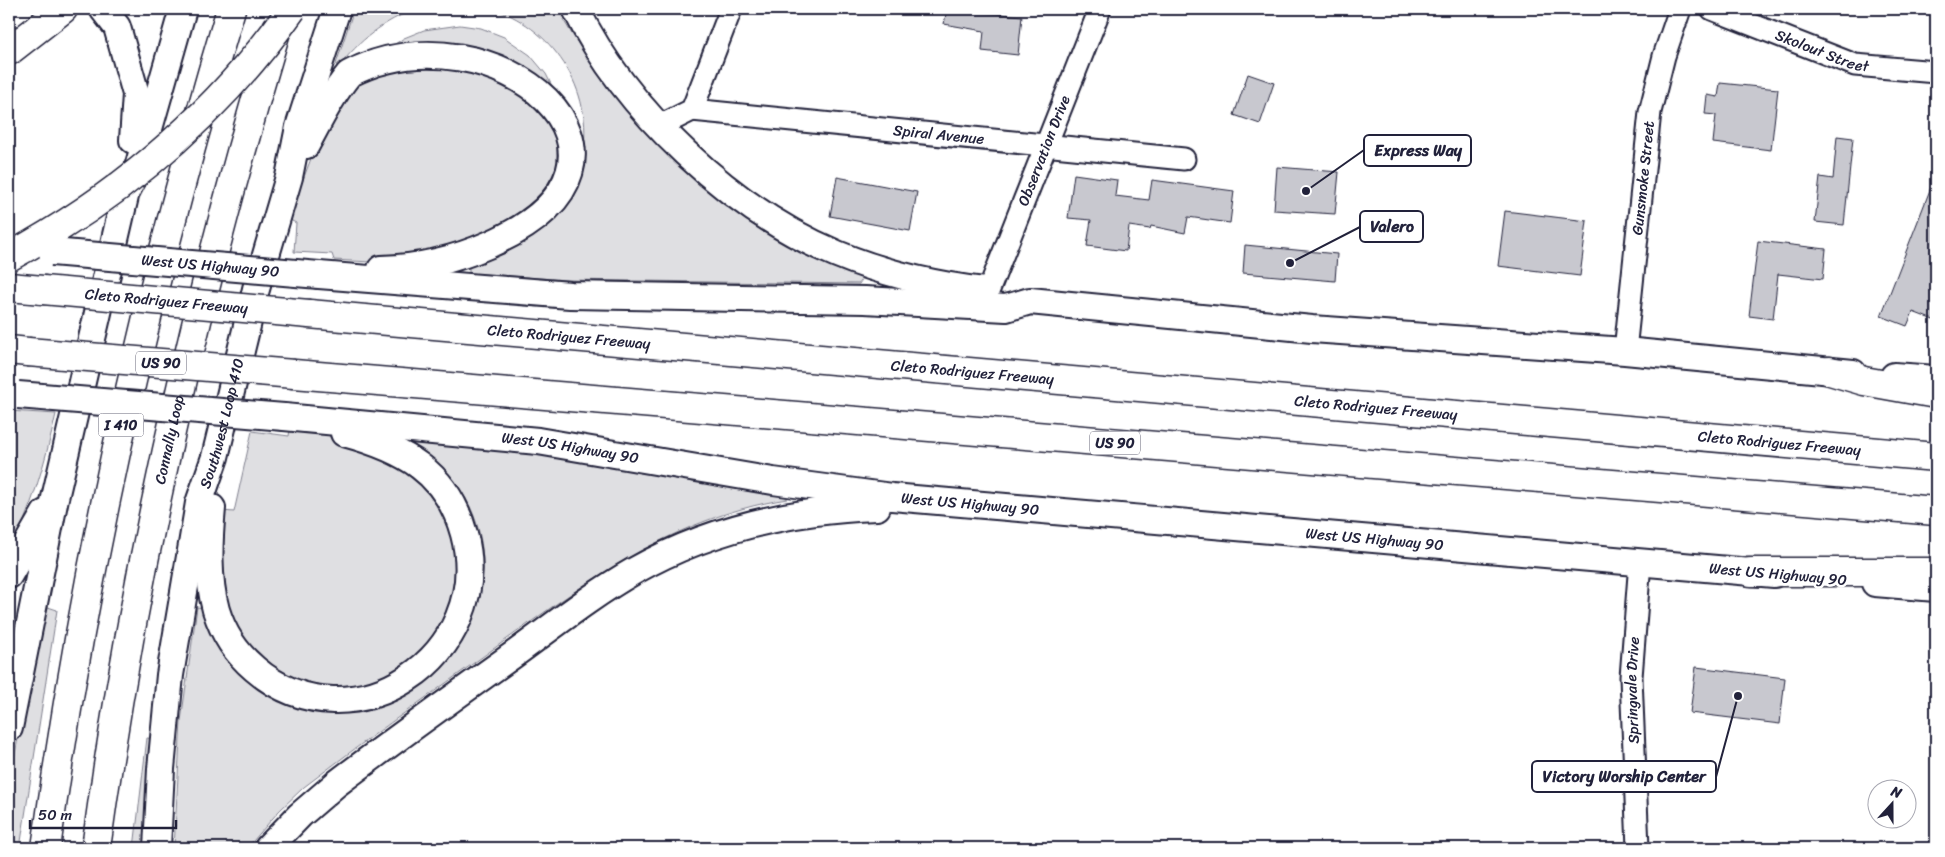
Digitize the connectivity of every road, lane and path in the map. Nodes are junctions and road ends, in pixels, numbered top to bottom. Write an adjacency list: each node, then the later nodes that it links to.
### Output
1 (63, 9): 14 (highway)
2 (103, 9): 22 (main road)
3 (182, 9): 22 (main road)
4 (231, 9): 47 (highway, I 410)
5 (283, 9): 48 (highway, Connally Loop)
6 (292, 9): 24 (highway, bridge)
7 (337, 9): 21 (main road, Southwest Loop 410)
8 (576, 9): 18 (main road)
9 (731, 9): 17 (street)
10 (1100, 9): 19 (street, Observation Drive)
11 (1680, 9): 30 (street, Gunsmoke Street)
12 (1712, 9): 15 (street, Skolout Street)
13 (393, 34): 21 (main road)
14 (9, 50)
15 (1936, 72)
16 (559, 80): 25 (main road)
17 (692, 110): 18 (street); 19 (street, Spiral Avenue)
18 (660, 126): 27 (main road)
19 (1048, 145): 20 (street, Spiral Avenue); 27 (street, Observation Drive)
20 (1184, 159)
21 (289, 177): 36 (main road, Southwest Loop 410)
22 (126, 192): 38 (main road)
23 (9, 249): 25 (main road, West US Highway 90, bridge)
24 (9, 257)
25 (324, 276): 28 (main road, West US Highway 90)
26 (9, 288): 37 (highway, Cleto Rodriguez Freeway, bridge)
27 (988, 292): 28 (main road)
28 (1030, 301): 30 (main road, West US Highway 90)
29 (18, 351): 40 (highway, US 90, bridge)
30 (1625, 351): 31 (main road, West US Highway 90)
31 (1830, 371): 32 (main road, West US Highway 90); 34 (highway)
32 (1936, 379)
33 (13, 394): 35 (main road, West US Highway 90, bridge)
34 (1936, 394)
35 (296, 418): 36 (main road); 39 (main road, West US Highway 90)
36 (215, 457): 49 (main road, Southwest Loop 410)
37 (1936, 457)
38 (55, 498): 44 (main road); 46 (main road)
39 (928, 500): 41 (main road, West US Highway 90); 50 (main road)
40 (1936, 511)
41 (1640, 562): 42 (main road, West US Highway 90); 51 (street, Springvale Drive)
42 (1751, 572): 43 (highway); 45 (main road, West US Highway 90)
43 (1936, 572)
44 (9, 575)
45 (1936, 588)
46 (9, 728)
47 (46, 848)
48 (96, 848)
49 (157, 848)
50 (268, 848)
51 (1638, 848)

